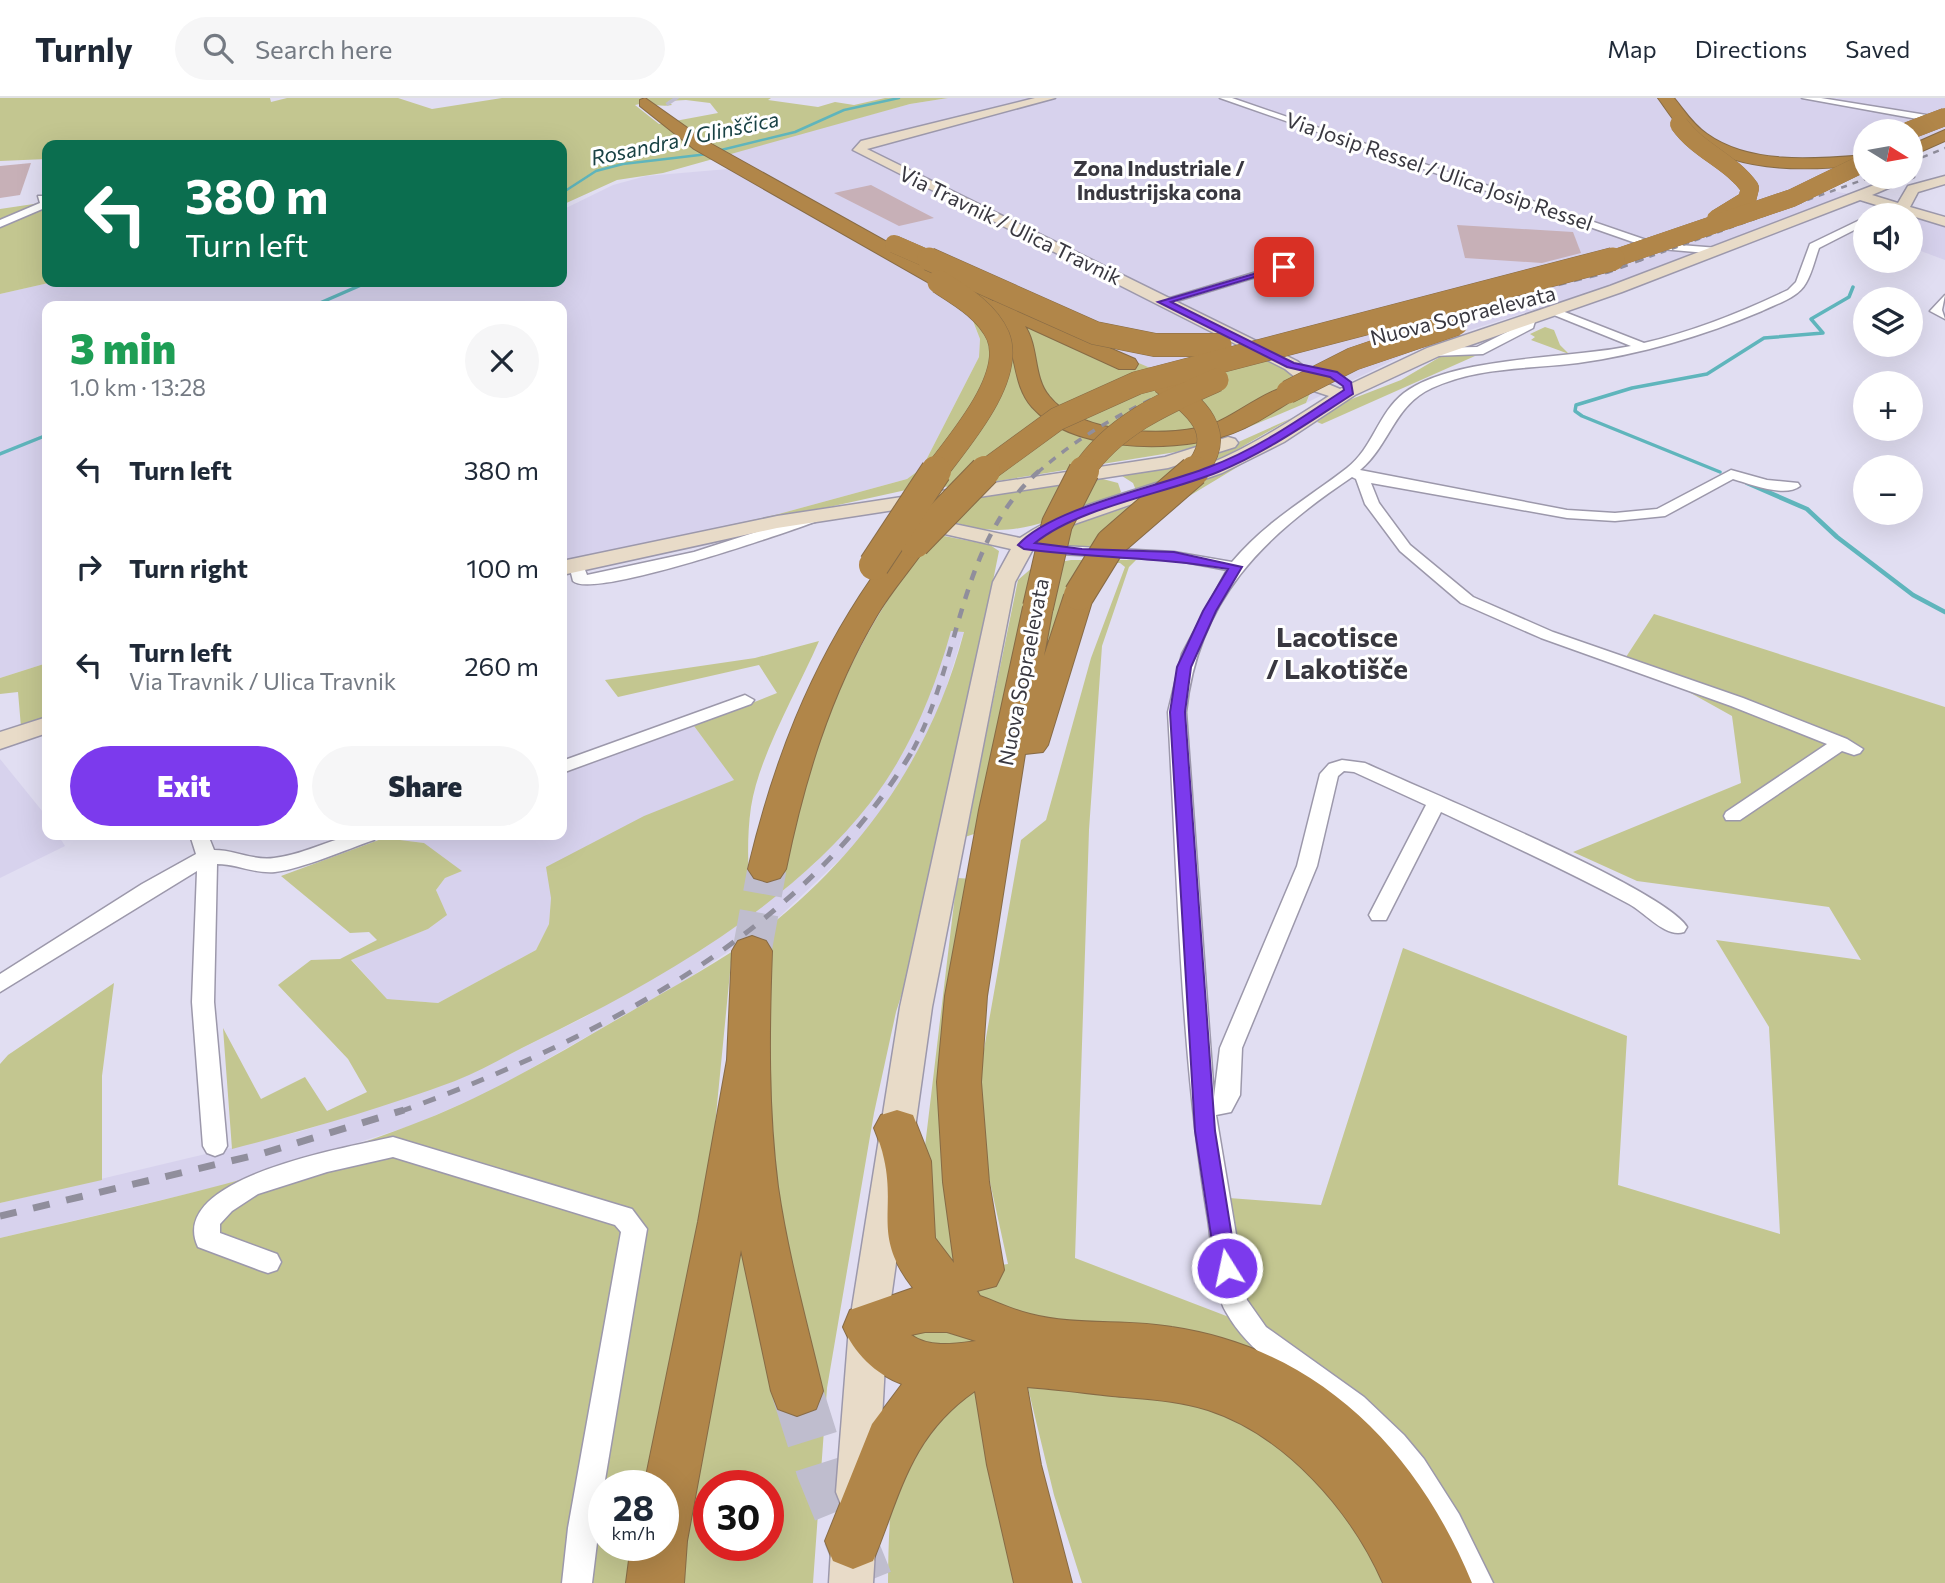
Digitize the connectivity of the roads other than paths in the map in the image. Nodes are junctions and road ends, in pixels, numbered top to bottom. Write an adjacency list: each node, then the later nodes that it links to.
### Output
1 (1049, 98): 37 (main road, Via Travnik / Ulica Travnik)
2 (1224, 98): 29 (street, Via Josip Ressel / Ulica Josip Ressel)
3 (1666, 98): 9 (highway)
4 (1807, 98): 5 (street)
5 (1841, 101): 8 (street)
6 (645, 103): 7 (highway)
7 (682, 118): 27 (highway); 32 (highway)
8 (1945, 120): 10 (highway, bridge); 11 (highway)
9 (1683, 124): 14 (highway); 34 (highway, bridge)
10 (1923, 127)
11 (1923, 132)
12 (1945, 135): 13 (highway)
13 (1923, 145)
14 (1853, 161)
15 (1853, 169): 34 (highway, Nuova Sopraelevata, bridge)
16 (1944, 171): 21 (main road)
17 (1853, 188): 38 (highway, Nuova Sopraelevata)
18 (1878, 189): 19 (main road)
19 (1861, 196): 20 (main road); 30 (main road)
20 (1899, 203)
21 (1905, 203)
22 (42, 206): 25 (street)
23 (1923, 212): 24 (main road)
24 (1945, 222)
25 (0, 224)
26 (1853, 226): 41 (street)
27 (894, 244): 40 (highway, bridge); 73 (highway, bridge)
28 (1675, 248): 29 (street, Via Josip Ressel / Ulica Josip Ressel); 30 (street, Via Josip Ressel / Ulica Josip Ressel); 31 (street, Via Josip Ressel / Ulica Josip Ressel)
29 (1659, 249): 31 (street, Via Josip Ressel / Ulica Josip Ressel); 35 (street)
30 (1718, 251): 31 (main road)
31 (1695, 260): 35 (main road)
32 (911, 265): 38 (highway, bridge); 62 (highway, bridge)
33 (1284, 267): 37 (street)
34 (1589, 269): 40 (highway, Nuova Sopraelevata, bridge)
35 (1671, 269): 38 (main road)
36 (1945, 298): 39 (street)
37 (1163, 302): 42 (main road, Via Travnik / Ulica Travnik)
38 (1553, 302): 41 (street); 44 (main road); 73 (highway, Nuova Sopraelevata, bridge)
39 (1945, 316)
40 (1388, 318): 53 (highway, Nuova Sopraelevata, bridge)
41 (1643, 347): 48 (street)
42 (1291, 365): 43 (main road, Via Travnik / Ulica Travnik); 46 (main road, Via Travnik / Ulica Travnik)
43 (1333, 374): 44 (main road, Via Travnik / Ulica Travnik); 45 (main road)
44 (1386, 374): 45 (main road)
45 (1349, 391): 46 (main road); 51 (main road)
46 (1315, 394): 47 (main road)
47 (1094, 474): 50 (main road); 51 (main road)
48 (1357, 474): 49 (street); 56 (street); 63 (street)
49 (1793, 486)
50 (941, 497): 52 (main road); 53 (main road)
51 (1125, 502): 54 (main road)
52 (816, 516): 53 (main road); 55 (main road)
53 (925, 534): 54 (main road); 62 (highway, Nuova Sopraelevata)
54 (1024, 545): 56 (street); 75 (main road)
55 (569, 567)
56 (1236, 567): 74 (street)
57 (745, 700): 60 (street)
58 (42, 727): 59 (main road)
59 (0, 741)
60 (567, 765)
61 (1436, 803): 68 (street); 69 (street); 74 (street)
62 (779, 816): 67 (highway, Nuova Sopraelevata)
63 (1733, 816)
64 (201, 840): 66 (street)
65 (353, 840): 66 (street)
66 (207, 857): 71 (street); 76 (street)
67 (767, 869)
68 (1379, 915)
69 (1677, 927)
70 (752, 951): 72 (highway)
71 (0, 984)
72 (748, 1061): 81 (highway); 83 (highway)
73 (959, 1082): 78 (highway, Nuova Sopraelevata)
74 (1204, 1107): 92 (street)
75 (897, 1128): 78 (highway); 79 (main road)
76 (215, 1146)
77 (268, 1262): 86 (street)
78 (971, 1290): 79 (highway); 91 (highway)
79 (868, 1326): 80 (highway); 85 (main road)
80 (981, 1377): 82 (highway); 85 (highway); 90 (highway)
81 (797, 1391)
82 (1014, 1465): 88 (highway); 89 (highway)
83 (675, 1470)
84 (658, 1561): 87 (highway)
85 (852, 1562)
86 (578, 1583)
87 (655, 1583)
88 (1043, 1583)
89 (1064, 1583)
90 (1412, 1583)
91 (1443, 1583)
92 (1478, 1583)

